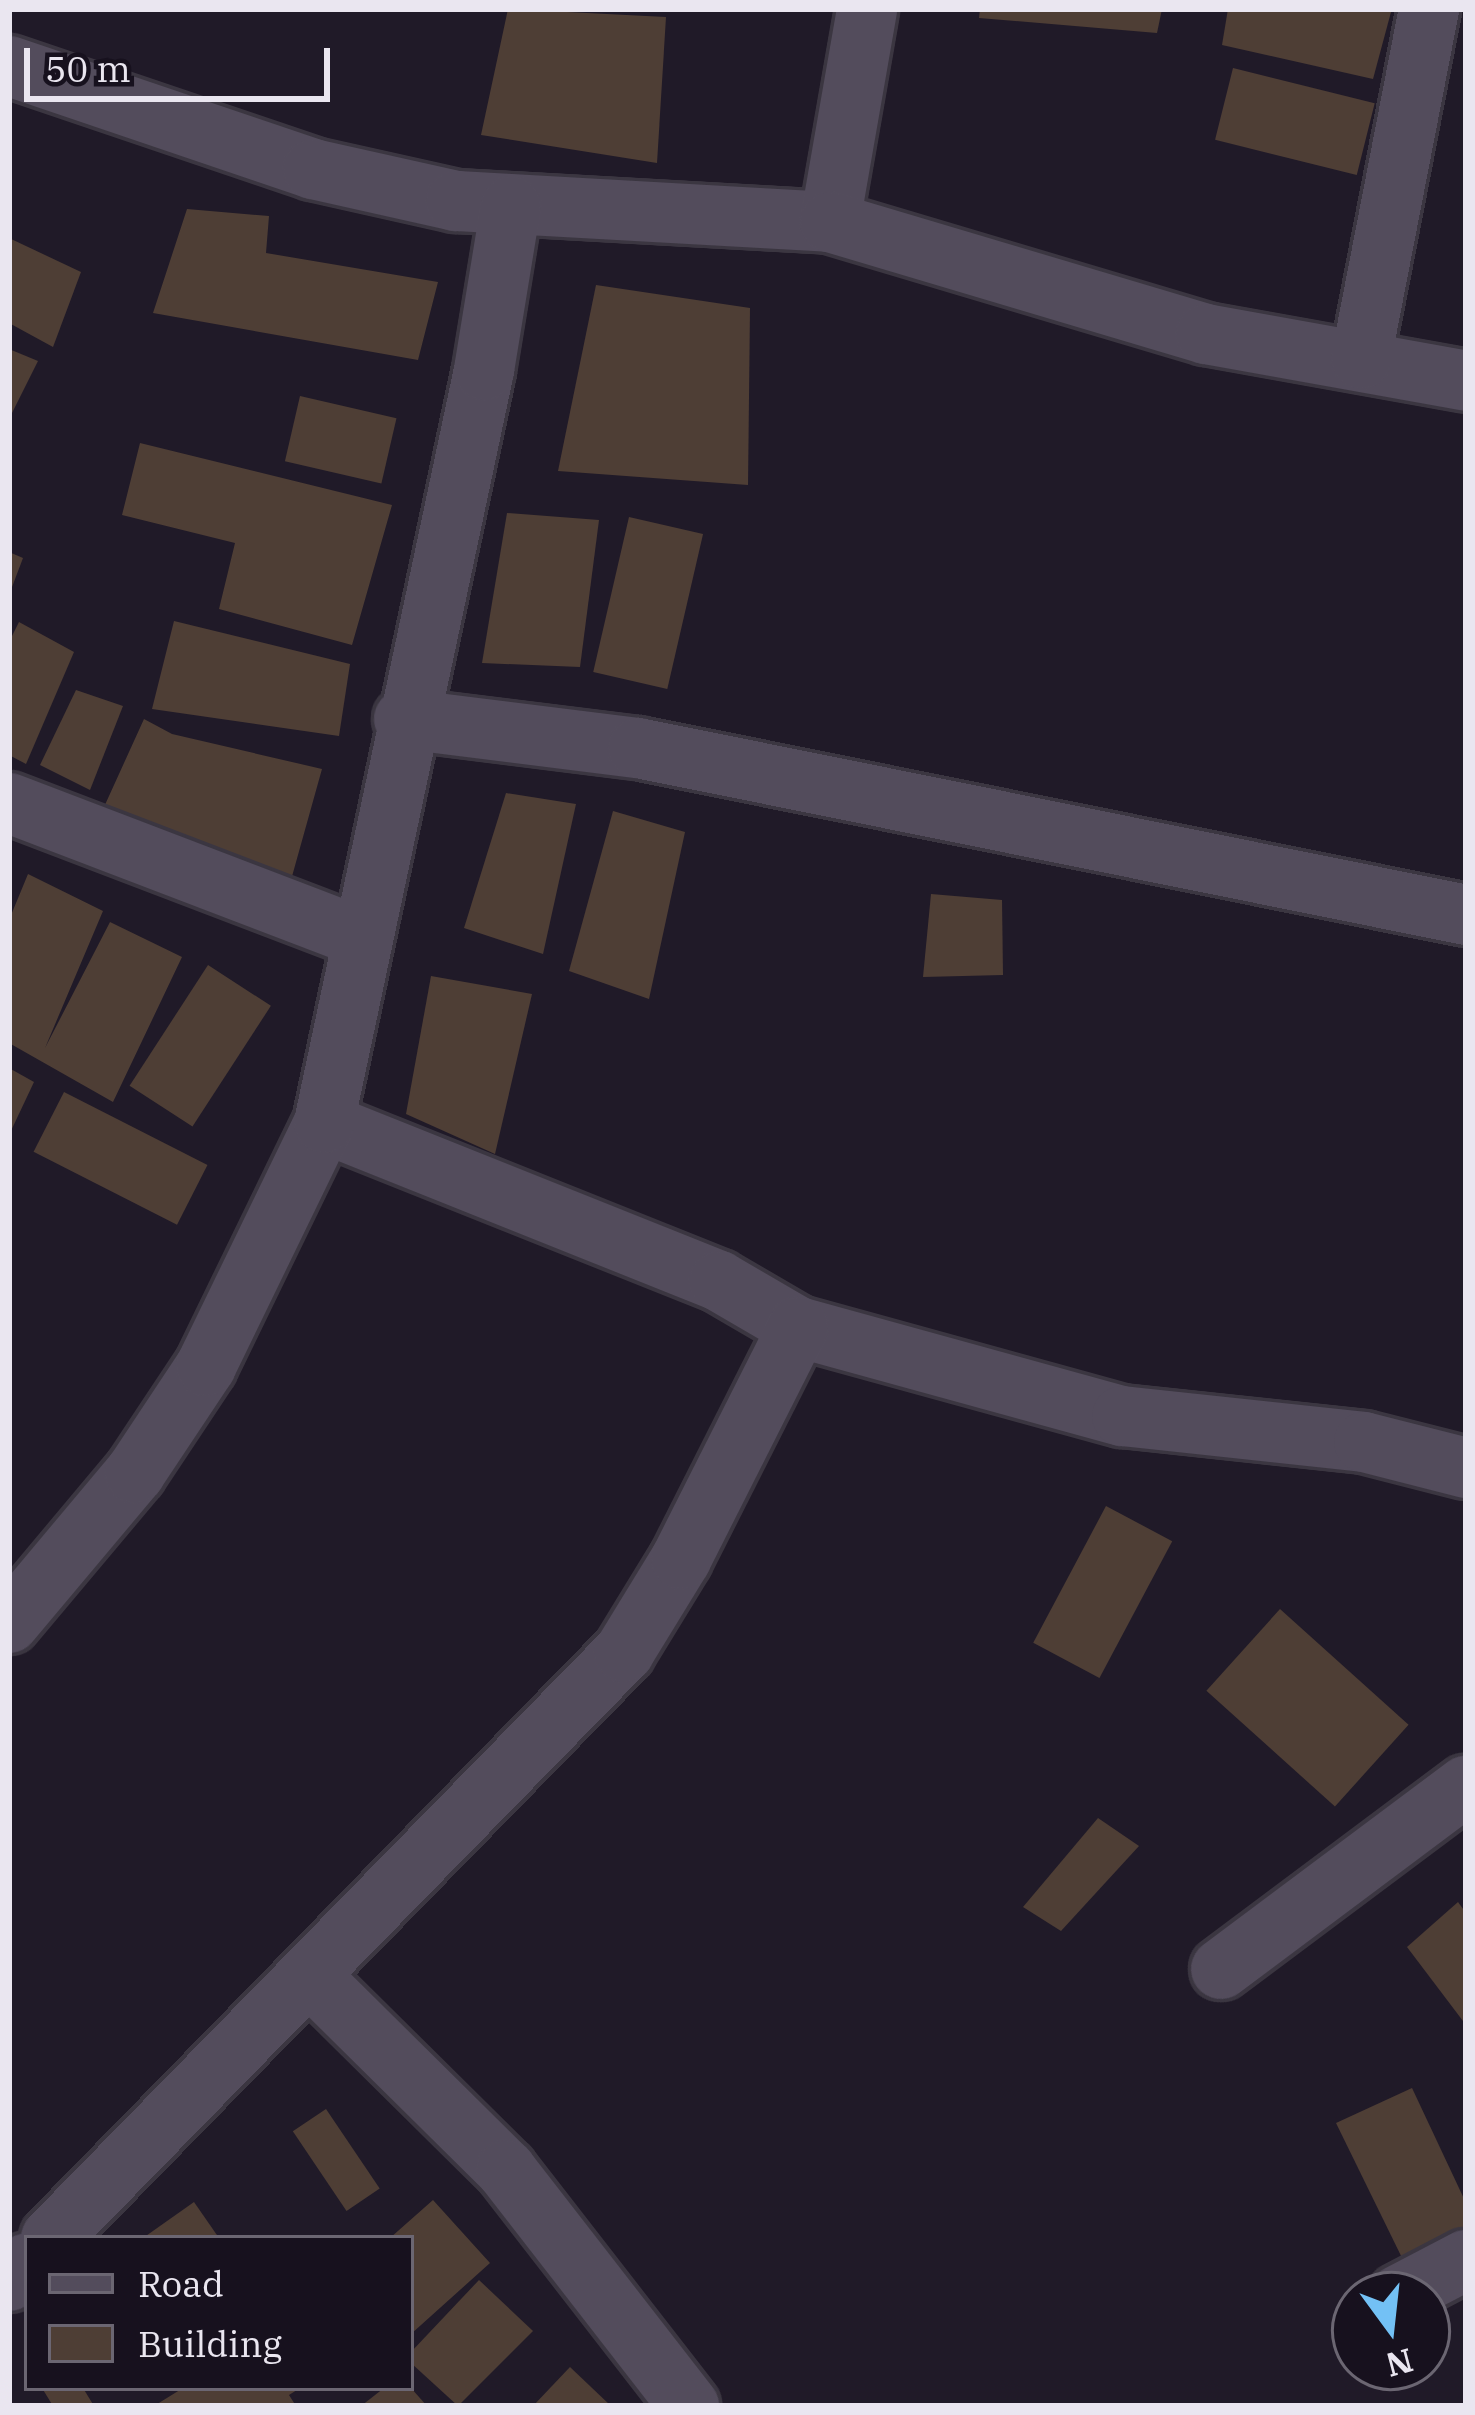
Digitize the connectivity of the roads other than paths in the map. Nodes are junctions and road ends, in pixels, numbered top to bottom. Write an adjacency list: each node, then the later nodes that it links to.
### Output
1 (867, 9): 5 (street)
2 (1430, 9): 6 (street)
3 (9, 66): 4 (street)
4 (511, 206): 5 (street); 8 (street)
5 (830, 222): 6 (street)
6 (1360, 359): 7 (street)
7 (1466, 381)
8 (404, 719): 10 (street); 11 (street)
9 (9, 803): 11 (street)
10 (1466, 916)
11 (358, 936): 12 (street)
12 (324, 1123): 13 (street); 15 (street)
13 (798, 1328): 14 (street); 18 (street)
14 (1466, 1468)
15 (9, 1623)
16 (1466, 1786): 17 (street)
17 (1221, 1969)
18 (310, 1976): 19 (street); 20 (street)
19 (54, 2235)
20 (688, 2406)

